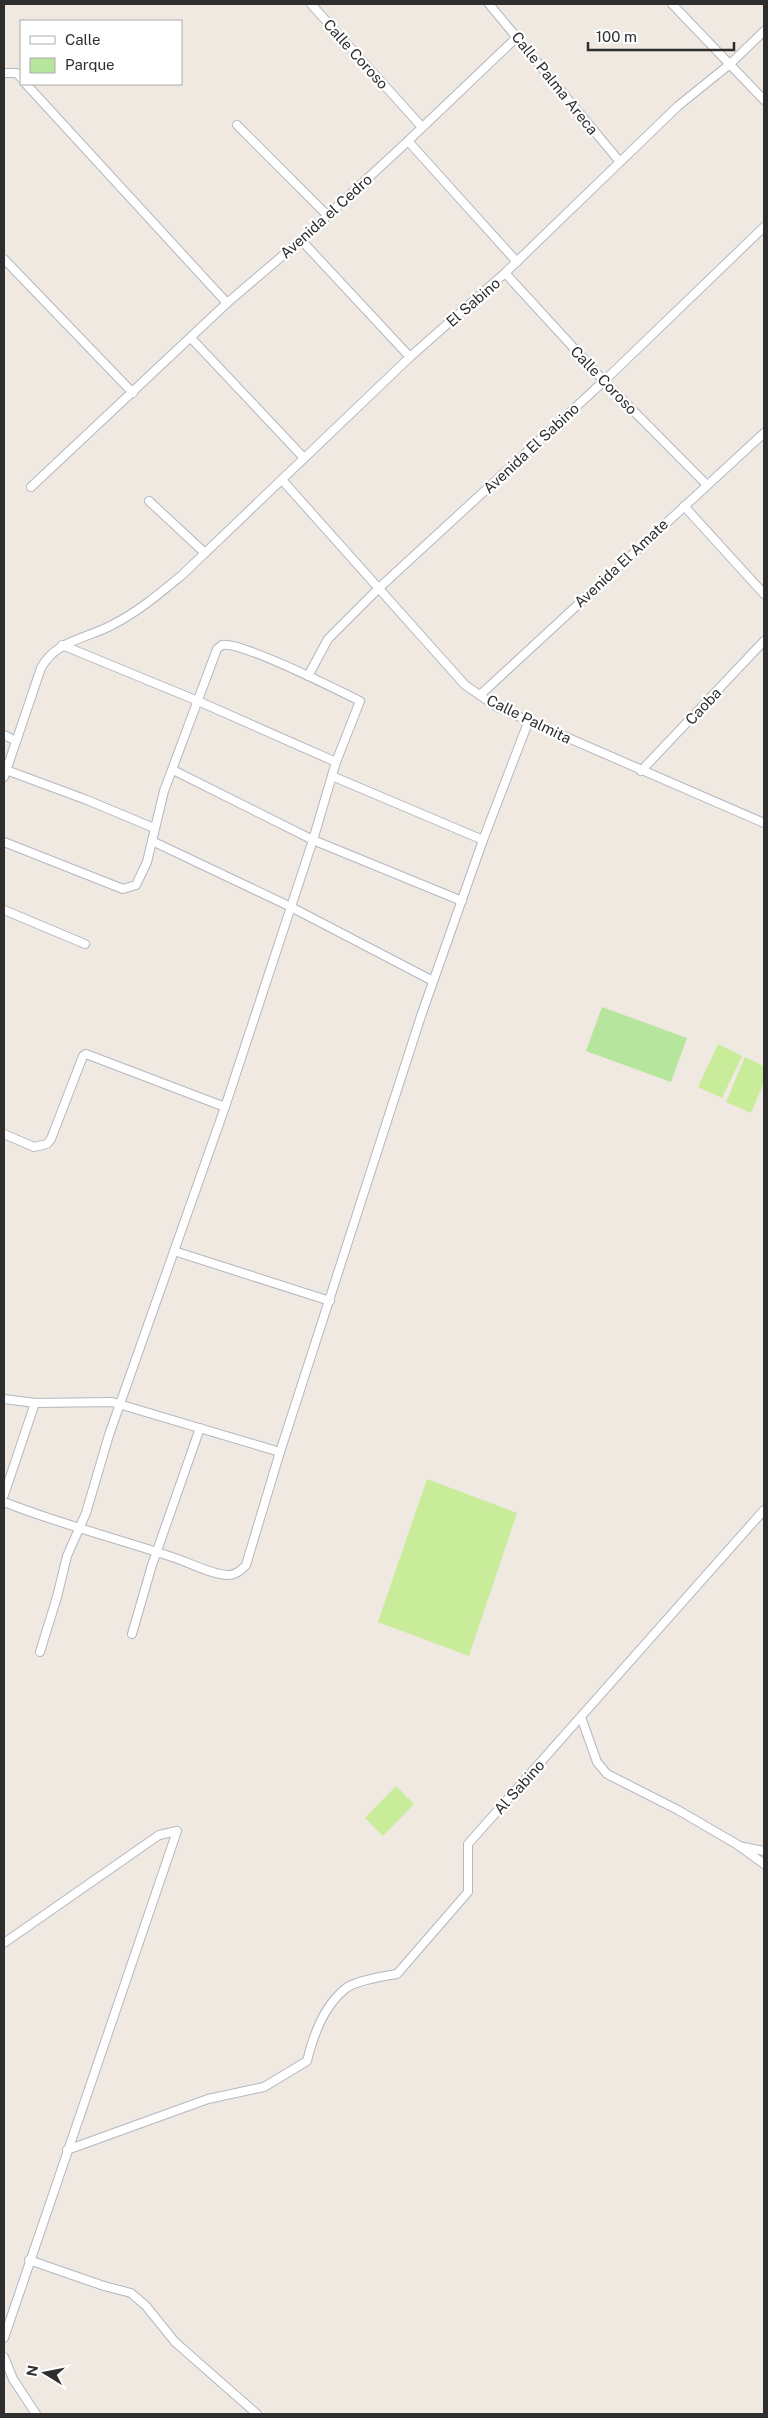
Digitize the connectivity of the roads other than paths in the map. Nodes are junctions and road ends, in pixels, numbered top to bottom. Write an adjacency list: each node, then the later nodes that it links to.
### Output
1 (311, 4): 12 (street, Calle Coroso)
2 (490, 4): 5 (street, Calle Palma Areca)
3 (677, 6): 6 (street)
4 (764, 31): 6 (street, El Sabino)
5 (516, 37): 12 (street, Avenida el Cedro); 14 (street, Calle Palma Areca)
6 (730, 64): 10 (street); 14 (street, El Sabino)
7 (4, 73): 8 (street)
8 (20, 77)
9 (27, 85): 21 (street)
10 (764, 100)
11 (237, 125): 15 (street)
12 (422, 127): 13 (street, Avenida el Cedro)
13 (408, 141): 15 (street, Avenida el Cedro); 19 (street)
14 (620, 162): 19 (street, El Sabino)
15 (327, 215): 17 (street, Avenida el Cedro)
16 (764, 228): 24 (street, Avenida El Sabino)
17 (300, 240): 21 (street, Avenida el Cedro); 23 (street)
18 (4, 259): 25 (street)
19 (517, 262): 20 (street, El Sabino)
20 (505, 273): 23 (street, El Sabino); 24 (street, Calle Coroso)
21 (227, 303): 22 (street, Avenida el Cedro)
22 (191, 338): 25 (street, Avenida el Cedro); 27 (street)
23 (410, 357): 27 (street, El Sabino)
24 (604, 382): 29 (street, Calle Coroso); 34 (street, Avenida El Sabino)
25 (133, 393): 30 (street, Avenida el Cedro)
26 (764, 433): 29 (street, Avenida El Amate)
27 (304, 458): 28 (street, El Sabino)
28 (283, 481): 33 (street, El Sabino); 34 (street, Calle Palmita)
29 (706, 484): 32 (street, Avenida El Amate)
30 (30, 487)
31 (149, 501): 33 (street)
32 (684, 506): 35 (street); 39 (street, Avenida El Amate)
33 (205, 553): 37 (street, El Sabino)
34 (380, 588): 38 (street, Avenida El Sabino); 39 (street, Calle Palmita)
35 (764, 594)
36 (764, 641): 46 (street, Caoba)
37 (62, 645): 40 (street); 43 (street)
38 (308, 676): 40 (street); 44 (street)
39 (480, 695): 41 (street, Calle Palmita)
40 (198, 701): 44 (street); 45 (street)
41 (529, 720): 46 (street, Calle Palmita); 52 (street)
42 (4, 735): 43 (street)
43 (16, 741): 47 (street)
44 (336, 762): 48 (street)
45 (173, 770): 50 (street); 51 (street)
46 (641, 771): 49 (street, Calle Palmita)
47 (5, 774): 50 (street)
48 (332, 776): 51 (street); 52 (street)
49 (764, 823)
50 (154, 828): 53 (street)
51 (313, 840): 55 (street); 56 (street)
52 (483, 840): 55 (street)
53 (152, 841): 54 (street); 56 (street)
54 (4, 842)
55 (462, 901): 59 (street)
56 (291, 907): 59 (street); 60 (street)
57 (4, 910): 58 (street)
58 (85, 944)
59 (433, 981): 63 (street)
60 (225, 1107): 61 (street); 62 (street)
61 (4, 1134)
62 (174, 1251): 63 (street); 66 (street)
63 (330, 1301): 68 (street)
64 (4, 1399): 65 (street)
65 (35, 1403): 66 (street); 69 (street)
66 (120, 1405): 67 (street); 72 (street)
67 (200, 1428): 68 (street); 73 (street)
68 (280, 1452): 73 (street)
69 (4, 1495)
70 (4, 1502): 72 (street)
71 (764, 1510): 76 (street, Al Sabino)
72 (79, 1528): 73 (street); 75 (street)
73 (157, 1552): 74 (street)
74 (132, 1634)
75 (40, 1652)
76 (581, 1717): 77 (street); 81 (street, Al Sabino)
77 (738, 1845): 78 (street); 79 (street)
78 (764, 1851)
79 (764, 1864)
80 (4, 1943): 81 (street)
81 (66, 2150): 82 (street)
82 (29, 2260): 83 (street); 86 (street)
83 (4, 2338)
84 (4, 2357): 85 (street)
85 (36, 2414)
86 (257, 2414)

